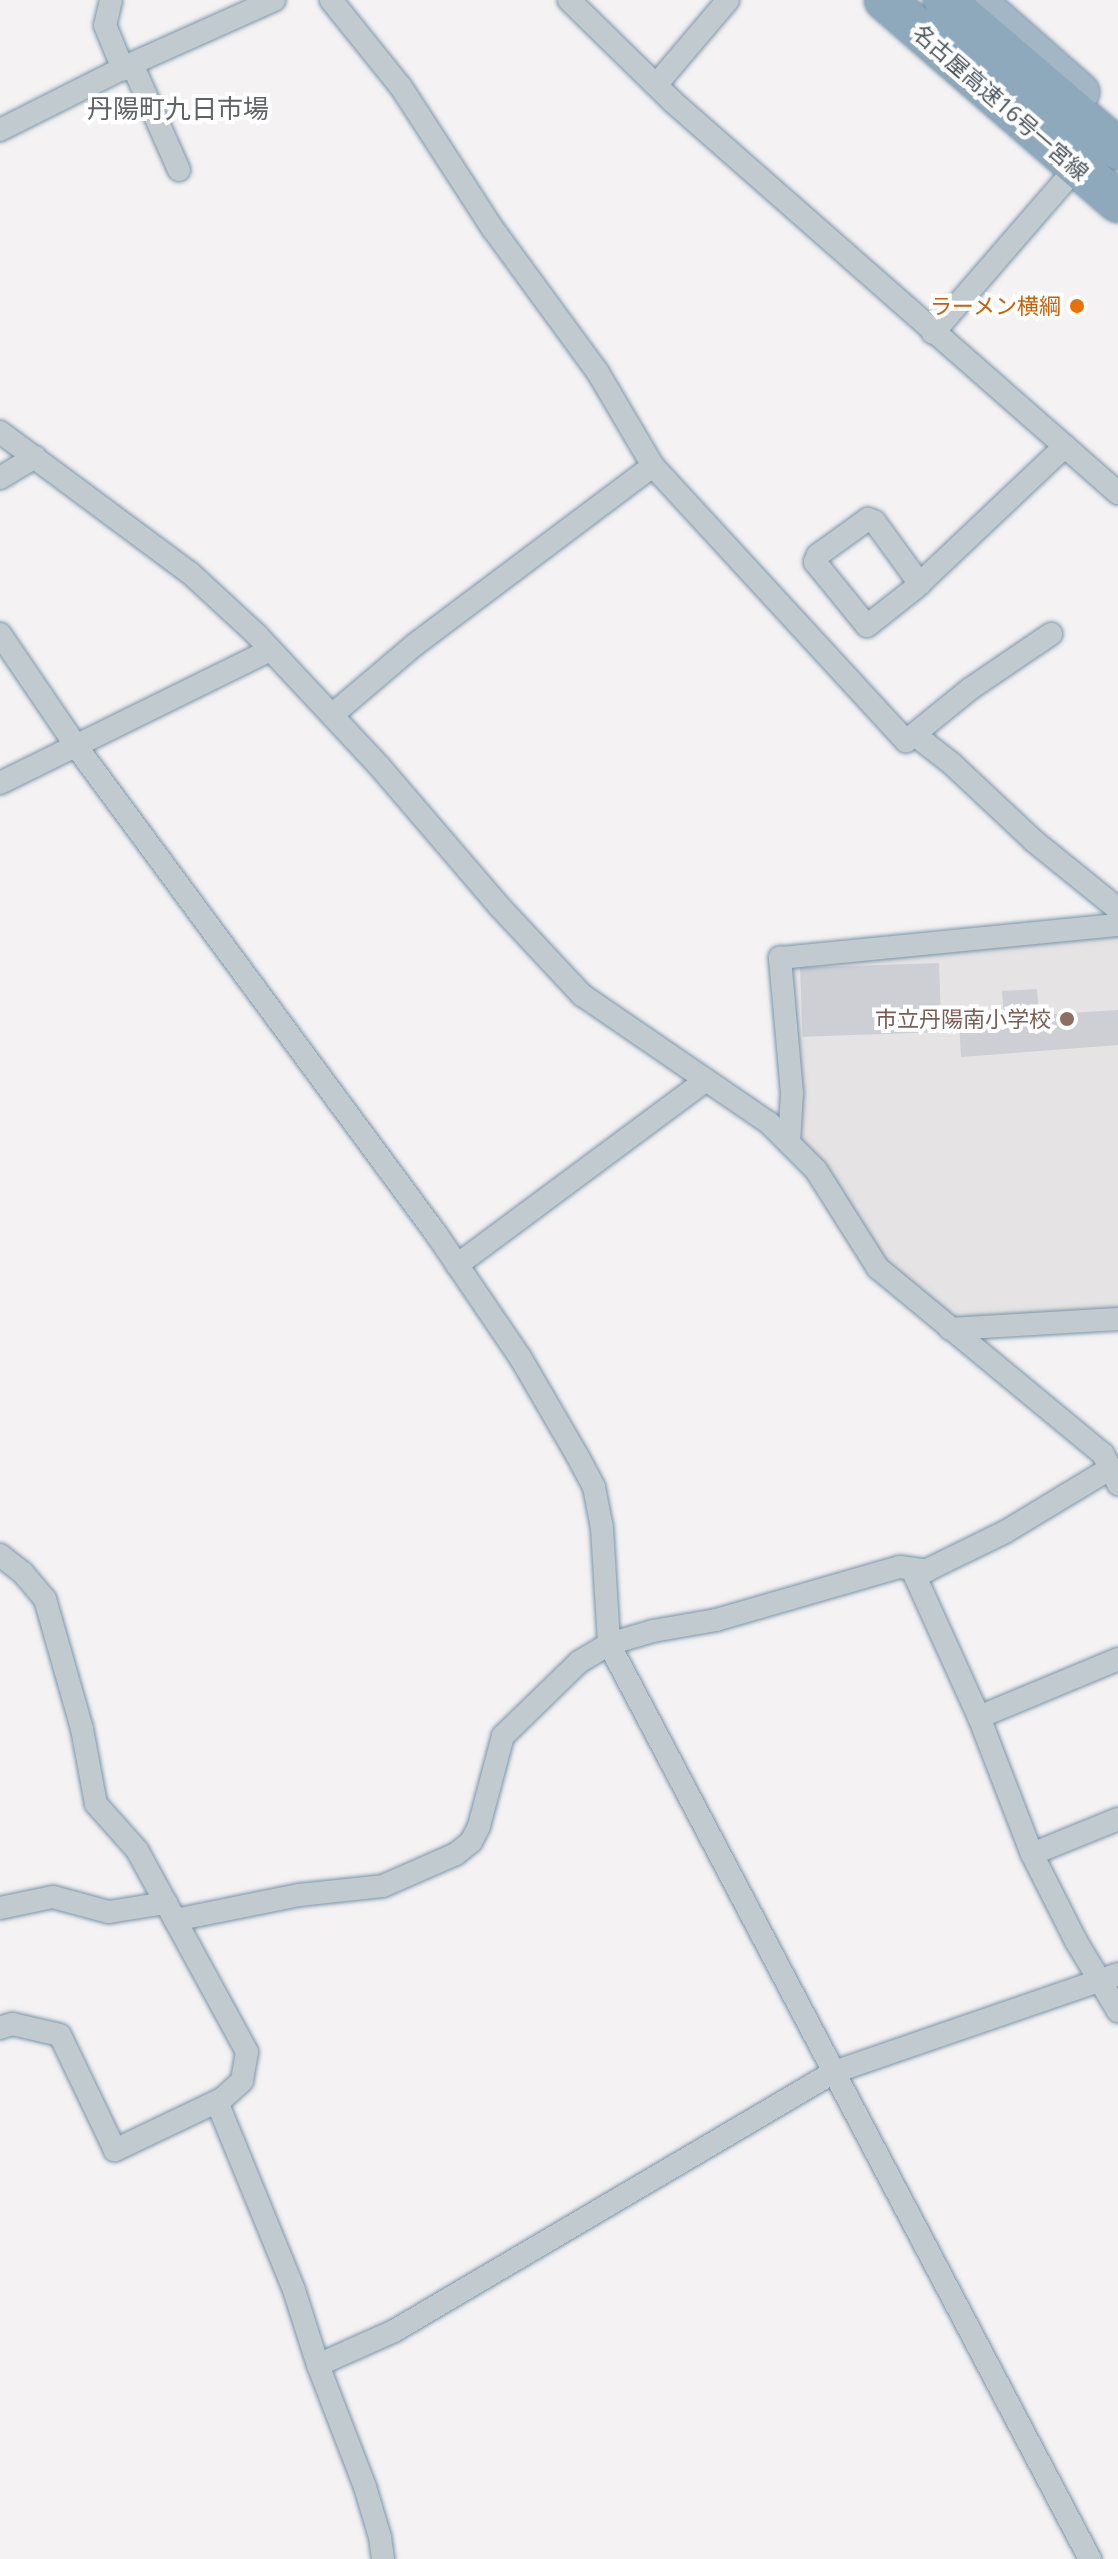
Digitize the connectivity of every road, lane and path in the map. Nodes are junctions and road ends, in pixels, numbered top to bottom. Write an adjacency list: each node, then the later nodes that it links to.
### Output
1 (111, 0): 12 (street)
2 (274, 0): 11 (street)
3 (331, 0): 25 (street)
4 (569, 0): 13 (street)
5 (728, 0): 13 (street)
6 (863, 0): 17 (highway)
7 (885, 0): 19 (highway, 名古屋高速16号一宮線)
8 (911, 0): 18 (highway)
9 (944, 0): 14 (highway, 名古屋高速16号一宮線)
10 (977, 0): 14 (highway)
11 (248, 5): 12 (street)
12 (128, 67): 15 (street); 16 (street)
13 (656, 85): 21 (street)
14 (1117, 128)
15 (0, 130)
16 (179, 170)
17 (1068, 177): 20 (highway); 21 (street)
18 (1118, 184)
19 (1118, 202)
20 (1118, 219)
21 (933, 333): 23 (street)
22 (0, 432): 24 (street)
23 (1065, 446): 27 (street); 28 (street)
24 (35, 457): 26 (street); 31 (street)
25 (653, 466): 32 (street); 33 (street)
26 (0, 478)
27 (1118, 493)
28 (920, 584): 28 (street)
29 (0, 634): 34 (street)
30 (1051, 634): 33 (street)
31 (270, 650): 32 (street); 34 (street)
32 (332, 715): 38 (street)
33 (915, 735): 36 (street)
34 (76, 746): 35 (street); 40 (street)
35 (0, 783)
36 (1118, 909)
37 (1118, 925): 39 (street)
38 (706, 1080): 39 (street); 40 (street)
39 (789, 1143): 42 (street)
40 (457, 1265): 46 (street)
41 (1118, 1319): 42 (street)
42 (950, 1329): 43 (street)
43 (1113, 1463): 45 (street)
44 (0, 1555): 52 (street)
45 (927, 1571): 46 (street); 48 (street)
46 (609, 1644): 52 (street); 56 (street)
47 (1118, 1659): 48 (street)
48 (979, 1717): 50 (street)
49 (1118, 1819): 50 (street)
50 (1032, 1854): 53 (street)
51 (0, 1908): 52 (street)
52 (170, 1911): 57 (street)
53 (1110, 1977): 54 (street); 56 (street)
54 (1118, 2011)
55 (0, 2028): 57 (street)
56 (834, 2072): 58 (street); 60 (street)
57 (217, 2102): 58 (street)
58 (318, 2365): 59 (street)
59 (383, 2559)
60 (1090, 2559)

